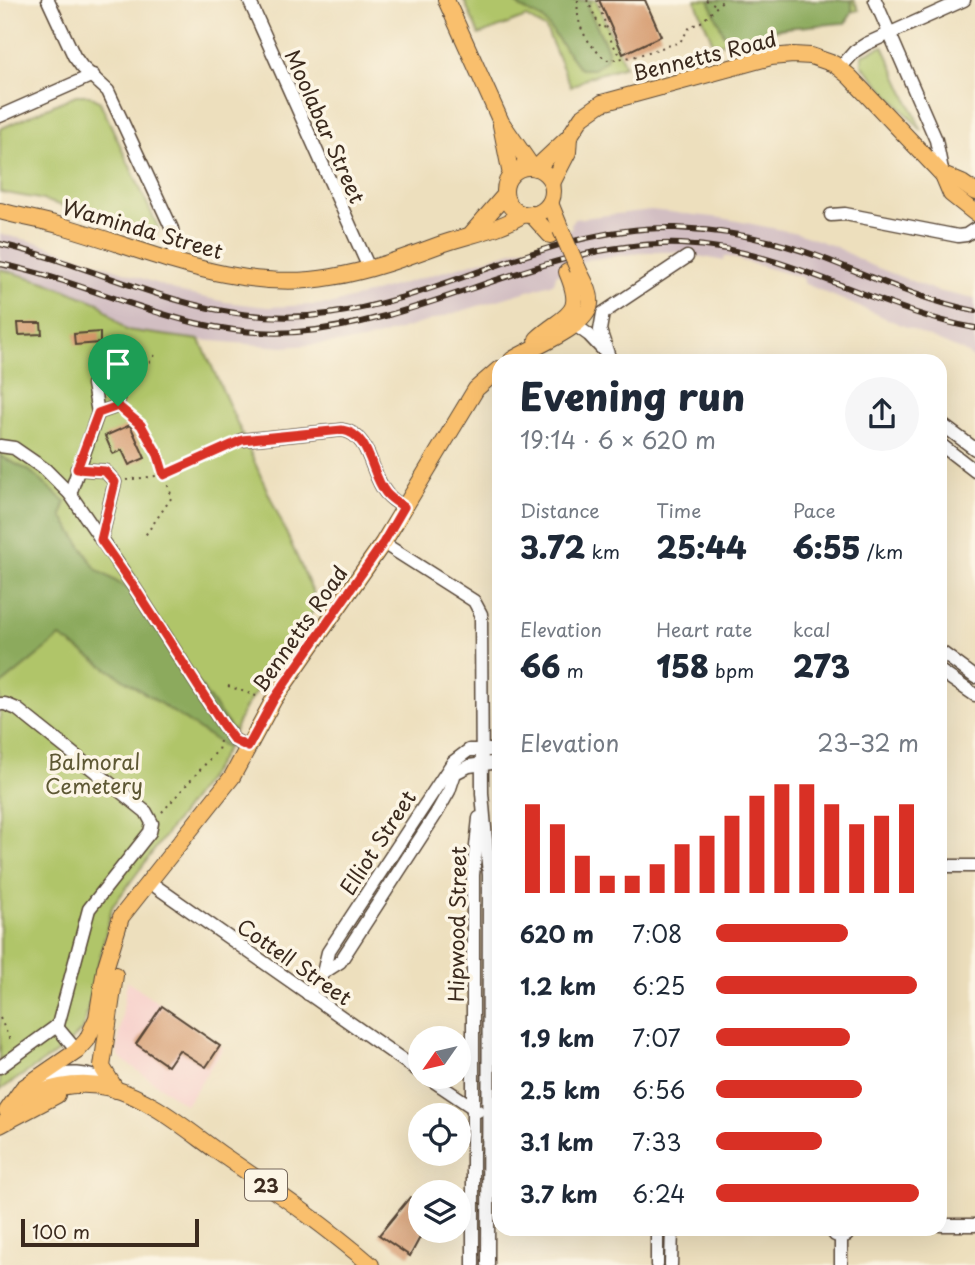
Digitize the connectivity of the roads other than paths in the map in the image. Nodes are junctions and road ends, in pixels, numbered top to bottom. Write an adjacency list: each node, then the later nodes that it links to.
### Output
1 (48, 0): 8 (street)
2 (249, 0): 28 (street, Moolabar Street)
3 (446, 0): 10 (main road)
4 (875, 0): 6 (street, Bennetts Road)
5 (964, 0): 6 (street)
6 (890, 33): 7 (street); 14 (street, Bennetts Road)
7 (840, 68): 11 (main road, Bennetts Road); 14 (main road, Bennetts Road)
8 (93, 75): 9 (street); 27 (street)
9 (0, 116)
10 (501, 122): 12 (main road); 13 (main road)
11 (569, 137): 12 (main road, Bennetts Road); 15 (main road, Bennetts Road)
12 (534, 167): 13 (main road); 15 (main road)
13 (511, 175): 17 (main road)
14 (943, 175): 16 (main road, Bennetts Road); 20 (main road, Bennetts Road)
15 (552, 183): 18 (main road)
16 (975, 192)
17 (505, 195): 21 (main road); 24 (main road, Waminda Street)
18 (550, 203): 21 (main road); 25 (main road)
19 (2, 212): 27 (main road, Waminda Street)
20 (975, 213)
21 (527, 214): 24 (main road, Waminda Street); 25 (main road)
22 (831, 215): 23 (street)
23 (975, 229)
24 (472, 233): 28 (main road, Waminda Street)
25 (555, 233): 29 (main road)
26 (687, 257): 34 (street)
27 (174, 261): 28 (main road, Waminda Street)
28 (369, 268)
29 (573, 270): 30 (main road); 31 (main road)
30 (575, 325): 32 (main road); 33 (street)
31 (521, 354)
32 (523, 354)
33 (606, 354)
34 (608, 354)
35 (118, 367): 38 (street)
36 (492, 375): 47 (main road, Bennetts Road)
37 (93, 384): 38 (street)
38 (98, 413): 44 (street)
39 (947, 428): 43 (street)
40 (242, 440): 47 (street)
41 (0, 446): 46 (street)
42 (947, 449): 45 (street)
43 (975, 449)
44 (77, 469): 46 (street); 48 (street)
45 (975, 471)
46 (70, 495): 48 (street)
47 (404, 507): 49 (main road, Bennetts Road)
48 (101, 540): 55 (street)
49 (383, 543): 55 (main road, Bennetts Road); 57 (street, Hipwood Street)
50 (947, 656): 52 (street)
51 (947, 676): 53 (street)
52 (975, 677)
53 (975, 695)
54 (0, 704): 65 (street)
55 (248, 747): 62 (main road, Bennetts Road)
56 (492, 752): 57 (street)
57 (482, 756): 58 (street); 59 (street, Hipwood Street); 64 (street, Elliot Street)
58 (492, 760)
59 (482, 793): 74 (street, Hipwood Street); 75 (street, Hipwood Street)
60 (947, 866): 61 (street)
61 (975, 866)
62 (148, 881): 63 (main road, Bennetts Road); 64 (street, Cottell Street)
63 (114, 946): 66 (main road, Bennetts Road); 69 (main road, Bennetts Road)
64 (308, 994): 67 (street, Cottell Street)
65 (56, 1026): 66 (street); 68 (street)
66 (77, 1051): 70 (main road, Bennetts Road)
67 (408, 1064)
68 (0, 1067)
69 (98, 1070): 70 (street); 71 (main road); 73 (main road)
70 (29, 1084): 76 (main road, Bennetts Road)
71 (79, 1085): 73 (main road, 23); 76 (main road, 23)
72 (444, 1089): 74 (street)
73 (116, 1090): 82 (main road, 23)
74 (473, 1110): 75 (street); 83 (street, Hipwood Street)
75 (489, 1113): 84 (street, Hipwood Street)
76 (2, 1118)
77 (947, 1225): 78 (street)
78 (975, 1225)
79 (657, 1236): 85 (street)
80 (672, 1236): 86 (street)
81 (846, 1236): 87 (street)
82 (371, 1265)
83 (473, 1265)
84 (488, 1265)
85 (657, 1265)
86 (671, 1265)
87 (841, 1265)

